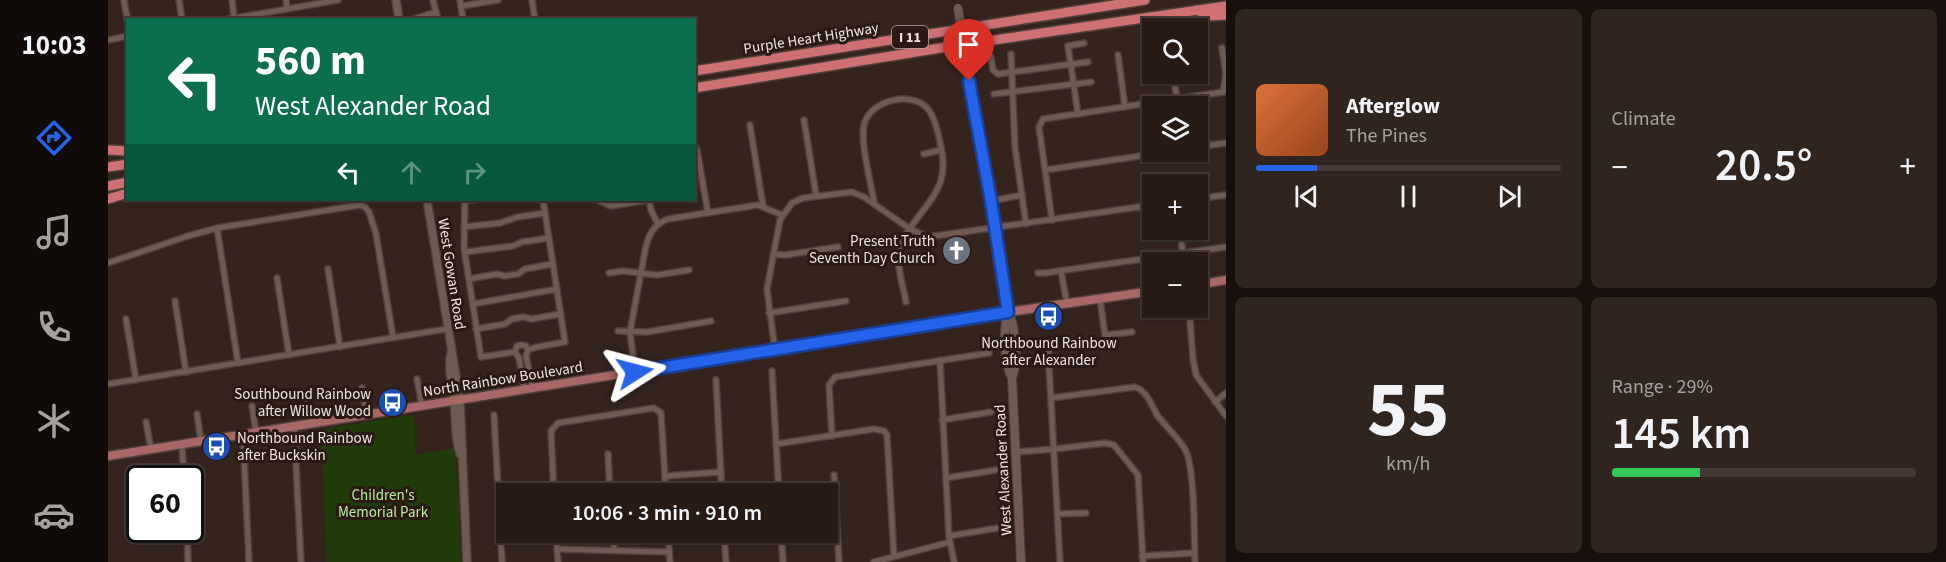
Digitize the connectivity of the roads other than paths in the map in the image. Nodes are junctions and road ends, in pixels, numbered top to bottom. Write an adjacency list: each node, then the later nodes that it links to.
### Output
1 (124, 0): 19 (street)
2 (178, 0): 20 (street)
3 (232, 0): 21 (street)
4 (285, 0): 15 (street)
5 (338, 0): 15 (street)
6 (396, 0): 22 (street)
7 (434, 0): 17 (street)
8 (498, 0): 12 (street)
9 (532, 0): 26 (street)
10 (1146, 0): 11 (highway, Purple Heart Highway / I 11)
11 (1129, 2): 36 (highway, Purple Heart Highway / I 11)
12 (460, 3): 25 (street)
13 (957, 4): 75 (main road, West Alexander Road, bridge)
14 (1226, 6): 16 (highway, Purple Heart Highway / I 11)
15 (287, 9): 21 (street)
16 (1197, 10): 18 (highway); 40 (highway, Purple Heart Highway / I 11)
17 (436, 12): 23 (street); 24 (street)
18 (1226, 15)
19 (127, 18)
20 (182, 18)
21 (234, 18)
22 (399, 18)
23 (417, 18)
24 (438, 18)
25 (463, 18)
26 (535, 18)
27 (126, 36): 28 (street)
28 (108, 40)
29 (1084, 43): 35 (street)
30 (1222, 48): 42 (street)
31 (1011, 54): 37 (street)
32 (1118, 56): 46 (street)
33 (991, 57): 37 (street)
34 (1088, 62): 35 (street)
35 (1071, 65): 37 (street); 39 (street)
36 (696, 71)
37 (1012, 72): 41 (street)
38 (1091, 82): 39 (street)
39 (1073, 84): 41 (street); 47 (street)
40 (696, 88)
41 (1013, 93): 43 (street); 65 (street)
42 (1224, 93): 44 (street)
43 (994, 94)
44 (1200, 96)
45 (1142, 104): 46 (street)
46 (1125, 107): 47 (street)
47 (1078, 114): 60 (street)
48 (804, 120): 64 (street)
49 (750, 125): 77 (street)
50 (1226, 143): 51 (street)
51 (1208, 145)
52 (696, 149): 80 (street)
53 (108, 150): 55 (highway)
54 (941, 150): 56 (street); 76 (street); 88 (street)
55 (126, 151)
56 (924, 154)
57 (1142, 156): 60 (street)
58 (126, 164): 59 (highway)
59 (108, 167)
60 (1045, 170): 82 (street)
61 (126, 182): 62 (highway)
62 (108, 186)
63 (126, 194): 68 (highway)
64 (816, 195): 76 (street); 81 (street)
65 (1022, 195): 75 (street); 84 (street)
66 (1226, 195): 67 (street)
67 (1208, 197)
68 (108, 199)
69 (427, 201): 122 (street, West Gowan Road)
70 (465, 201): 85 (street)
71 (543, 201): 79 (street)
72 (600, 201): 73 (street)
73 (643, 201)
74 (649, 201): 83 (street)
75 (991, 201): 87 (main road, West Alexander Road)
76 (873, 202): 88 (street)
77 (763, 206): 80 (street); 81 (street)
78 (1142, 206): 82 (street)
79 (545, 213): 85 (street); 89 (street)
80 (708, 213): 83 (street)
81 (782, 215): 94 (street)
82 (1052, 220): 84 (street)
83 (658, 224): 103 (street)
84 (1026, 224): 87 (street)
85 (464, 226): 92 (street)
86 (217, 228): 96 (street); 127 (street); 136 (street)
87 (996, 228): 88 (street); 116 (main road, West Alexander Road)
88 (910, 229): 113 (street)
89 (549, 238): 92 (street); 97 (street)
90 (1226, 247): 93 (street)
91 (838, 248): 94 (street)
92 (465, 252): 105 (street)
93 (1190, 252)
94 (773, 254): 118 (street)
95 (1142, 259): 100 (street)
96 (108, 263)
97 (553, 264): 105 (street); 108 (street)
98 (328, 269): 128 (street)
99 (689, 270): 103 (street)
100 (1061, 271): 102 (street); 115 (street)
101 (609, 273): 103 (street)
102 (1038, 273)
103 (640, 274): 125 (street)
104 (277, 278): 134 (street)
105 (469, 279): 114 (street)
106 (1226, 280): 107 (main road)
107 (1208, 283)
108 (557, 290): 114 (street); 117 (street)
109 (1142, 293): 110 (main road, North Rainbow Boulevard)
110 (1100, 299): 115 (main road, North Rainbow Boulevard); 126 (street)
111 (175, 300): 138 (street)
112 (846, 301): 118 (street)
113 (906, 302)
114 (472, 304): 123 (street)
115 (1067, 304): 116 (main road, North Rainbow Boulevard)
116 (1008, 312): 131 (main road, North Rainbow Boulevard); 170 (main road, West Alexander Road)
117 (560, 314): 123 (street); 130 (street)
118 (769, 314): 131 (street)
119 (1190, 318): 150 (street)
120 (126, 319): 141 (street)
121 (711, 321): 125 (street)
122 (447, 329): 127 (street); 149 (street, West Gowan Road)
123 (476, 329): 132 (street)
124 (618, 331): 125 (street)
125 (630, 332): 139 (street)
126 (1132, 332)
127 (393, 337): 128 (street)
128 (340, 347): 134 (street)
129 (1048, 347): 148 (street)
130 (528, 350): 132 (street); 145 (street)
131 (775, 350): 139 (main road, North Rainbow Boulevard)
132 (515, 352): 145 (street)
133 (989, 352): 135 (street)
134 (289, 355): 136 (street)
135 (940, 360): 158 (street); 164 (street)
136 (238, 363): 138 (street)
137 (772, 371): 166 (street)
138 (186, 372): 141 (street)
139 (635, 372): 145 (main road, North Rainbow Boulevard)
140 (417, 379): 152 (street)
141 (136, 380): 143 (street)
142 (716, 380): 175 (street)
143 (108, 384)
144 (362, 388): 155 (street)
145 (529, 389): 149 (main road, North Rainbow Boulevard)
146 (1226, 393): 150 (street)
147 (307, 397): 160 (street)
148 (1052, 398): 169 (street); 199 (street)
149 (457, 400): 152 (main road, North Rainbow Boulevard); 205 (street, West Gowan Road)
150 (1215, 402): 157 (street)
151 (252, 406): 162 (street)
152 (422, 406): 155 (main road, North Rainbow Boulevard)
153 (991, 412): 158 (street)
154 (197, 414): 165 (street)
155 (367, 415): 160 (main road, North Rainbow Boulevard)
156 (494, 415): 179 (street)
157 (1226, 416)
158 (942, 420): 178 (street)
159 (146, 423): 168 (street)
160 (311, 424): 161 (main road, North Rainbow Boulevard)
161 (294, 426): 162 (main road, North Rainbow Boulevard); 204 (street)
162 (256, 432): 163 (main road, North Rainbow Boulevard)
163 (243, 435): 165 (main road, North Rainbow Boulevard); 203 (street)
164 (832, 436): 166 (street); 200 (street)
165 (201, 441): 167 (main road, North Rainbow Boulevard)
166 (776, 444): 184 (street)
167 (182, 445): 168 (main road, North Rainbow Boulevard); 173 (street)
168 (151, 449): 172 (main road, North Rainbow Boulevard)
169 (1055, 449): 170 (street); 186 (street); 201 (street)
170 (1016, 452): 214 (main road, West Alexander Road)
171 (608, 454): 181 (street)
172 (108, 456)
173 (183, 465)
174 (996, 470): 178 (street)
175 (721, 472): 177 (street); 183 (street)
176 (834, 475): 211 (street)
177 (665, 476): 180 (street); 182 (street)
178 (946, 478): 188 (street)
179 (497, 483)
180 (554, 483)
181 (609, 483)
182 (665, 483)
183 (722, 483)
184 (778, 483)
185 (1086, 513): 186 (street)
186 (1058, 514): 215 (street)
187 (998, 528): 188 (street)
188 (949, 539): 200 (street); 213 (street)
189 (187, 543): 202 (street)
190 (501, 543): 206 (street)
191 (557, 543): 196 (street)
192 (614, 543): 197 (street)
193 (669, 543): 198 (street)
194 (725, 543): 209 (street)
195 (782, 543): 210 (street)
196 (557, 549): 197 (street); 207 (street)
197 (614, 549): 198 (street)
198 (669, 552): 208 (street)
199 (1194, 553): 201 (street); 216 (street)
200 (894, 556): 212 (street)
201 (1143, 559)
202 (188, 562)
203 (249, 562)
204 (301, 562)
205 (466, 562)
206 (502, 562)
207 (558, 562)
208 (670, 562)
209 (726, 562)
210 (783, 562)
211 (839, 562)
212 (874, 562)
213 (954, 562)
214 (1021, 562)
215 (1060, 562)
216 (1195, 562)

